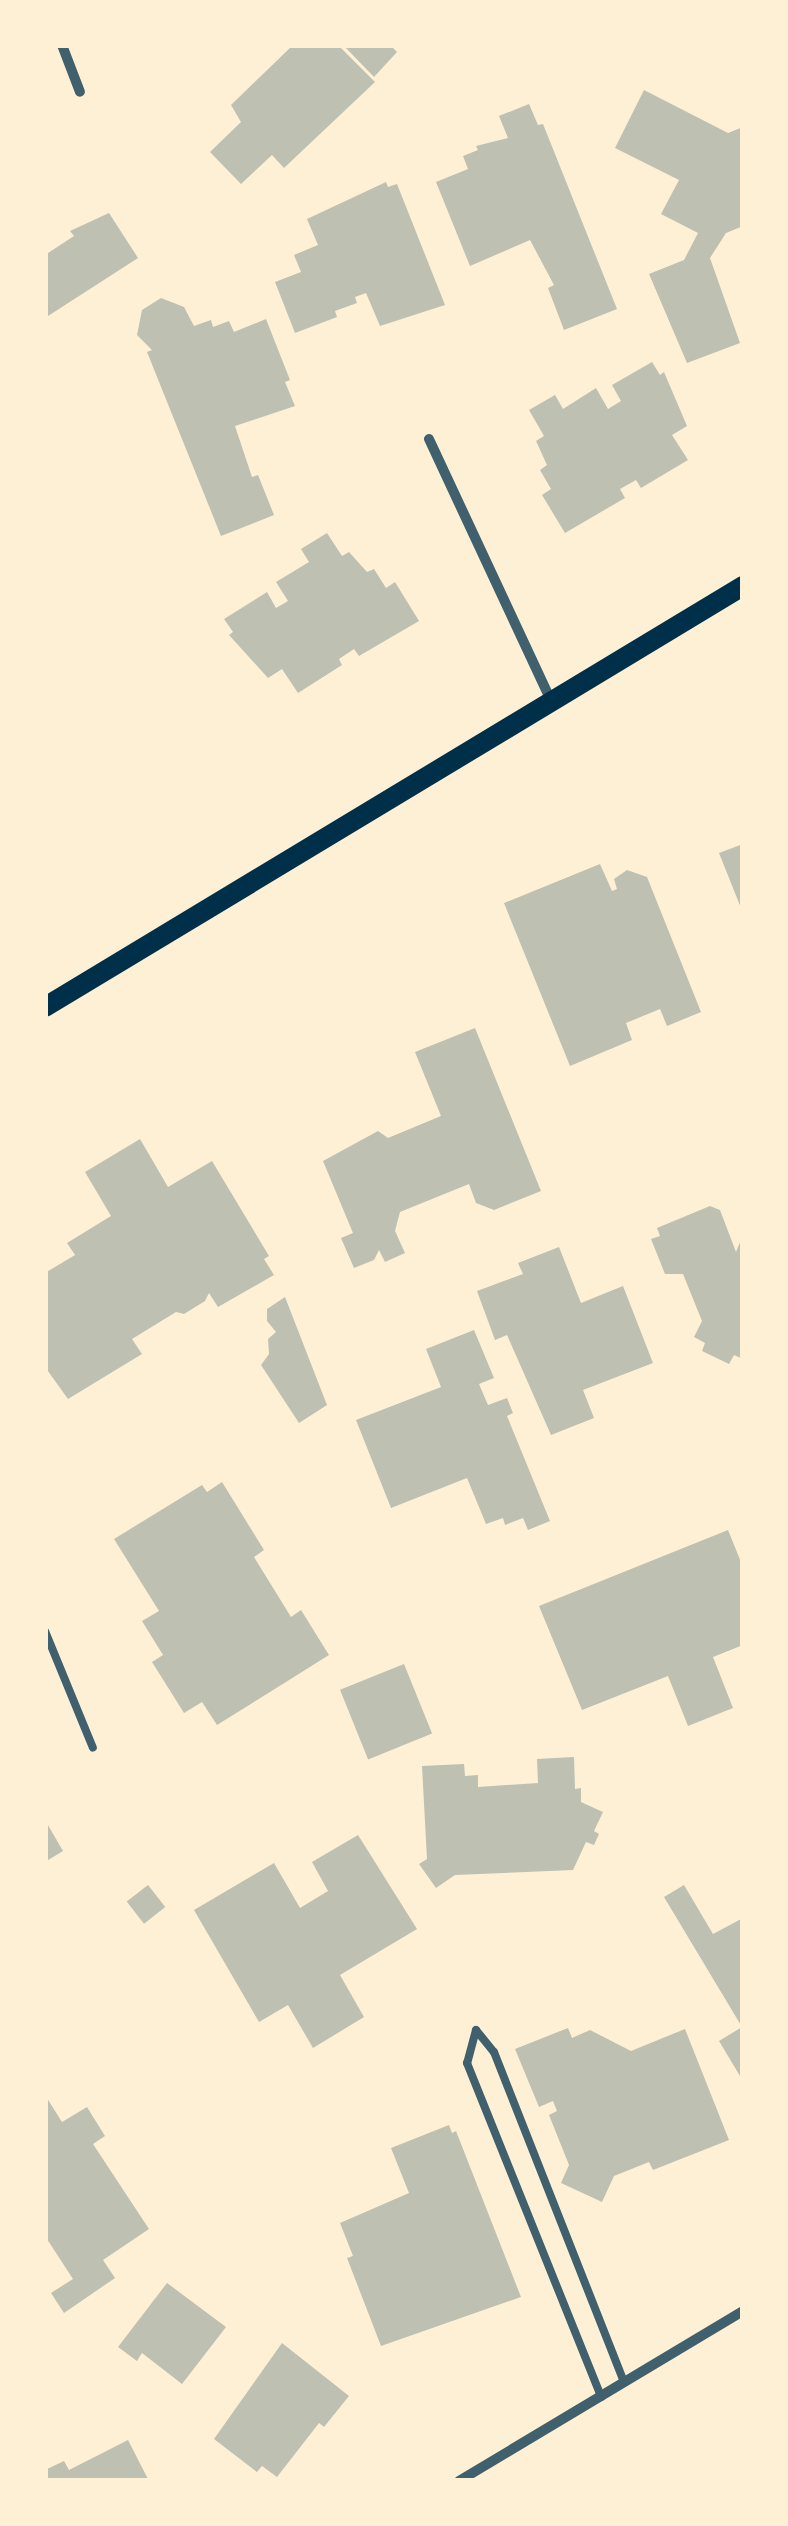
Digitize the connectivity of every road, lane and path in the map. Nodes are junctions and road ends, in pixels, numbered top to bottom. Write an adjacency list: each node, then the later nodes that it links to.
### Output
1 (62, 45): 2 (street)
2 (80, 92)
3 (429, 439): 5 (street)
4 (743, 586): 5 (main road)
5 (551, 701): 6 (main road)
6 (45, 1007)
7 (45, 1632): 8 (lane)
8 (93, 1748)
9 (743, 2311): 10 (street)
10 (624, 2382): 11 (street); 11 (lane)
11 (601, 2397): 12 (street)
12 (459, 2481)

